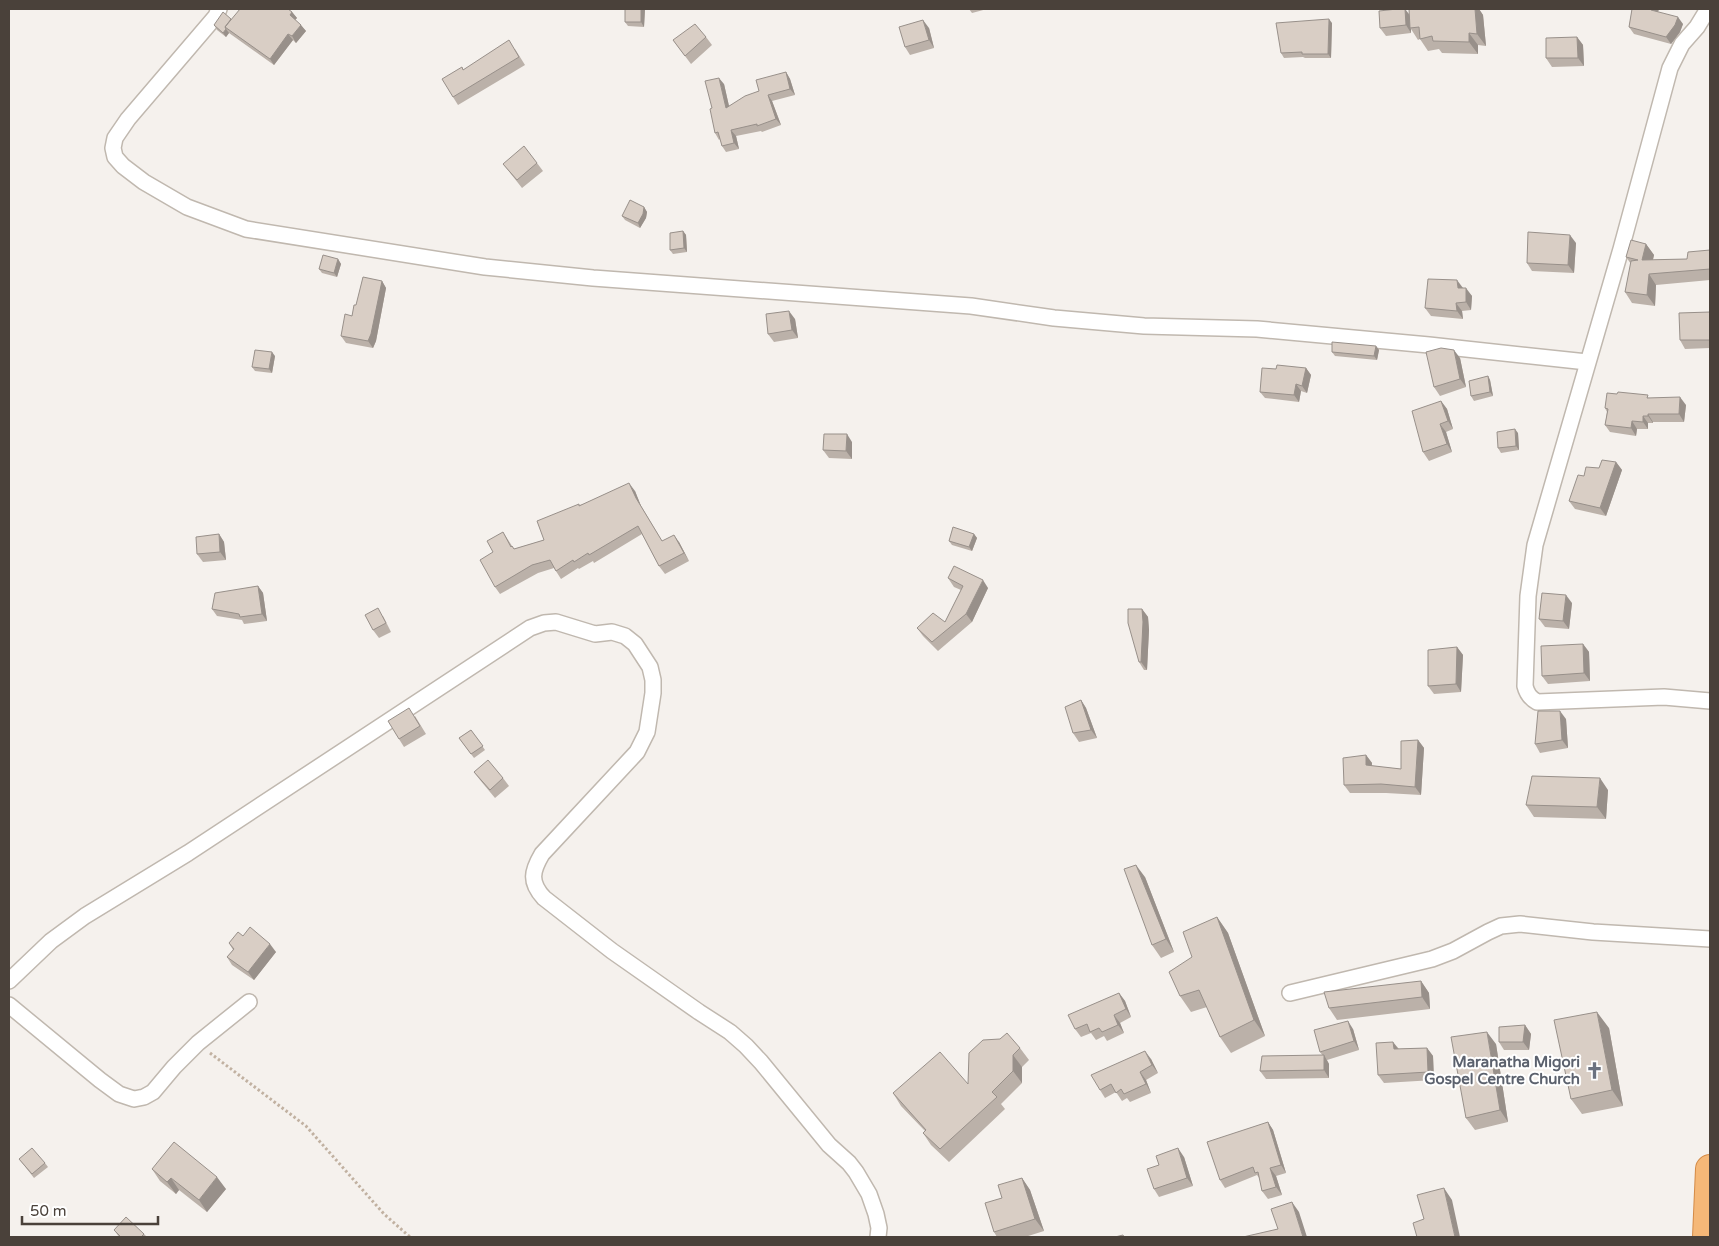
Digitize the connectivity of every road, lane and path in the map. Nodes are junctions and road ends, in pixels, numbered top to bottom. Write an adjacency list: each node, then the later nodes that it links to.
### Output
1 (219, 9): 3 (street)
2 (1708, 9): 3 (street)
3 (1587, 362): 4 (street)
4 (1710, 701)
5 (1710, 939): 7 (street)
6 (9, 981): 13 (street)
7 (1290, 993)
8 (248, 1002): 10 (street)
9 (9, 1005): 10 (street)
10 (198, 1043): 12 (path)
11 (1710, 1169): 14 (highway)
12 (410, 1237)
13 (878, 1237)
14 (1707, 1237)

